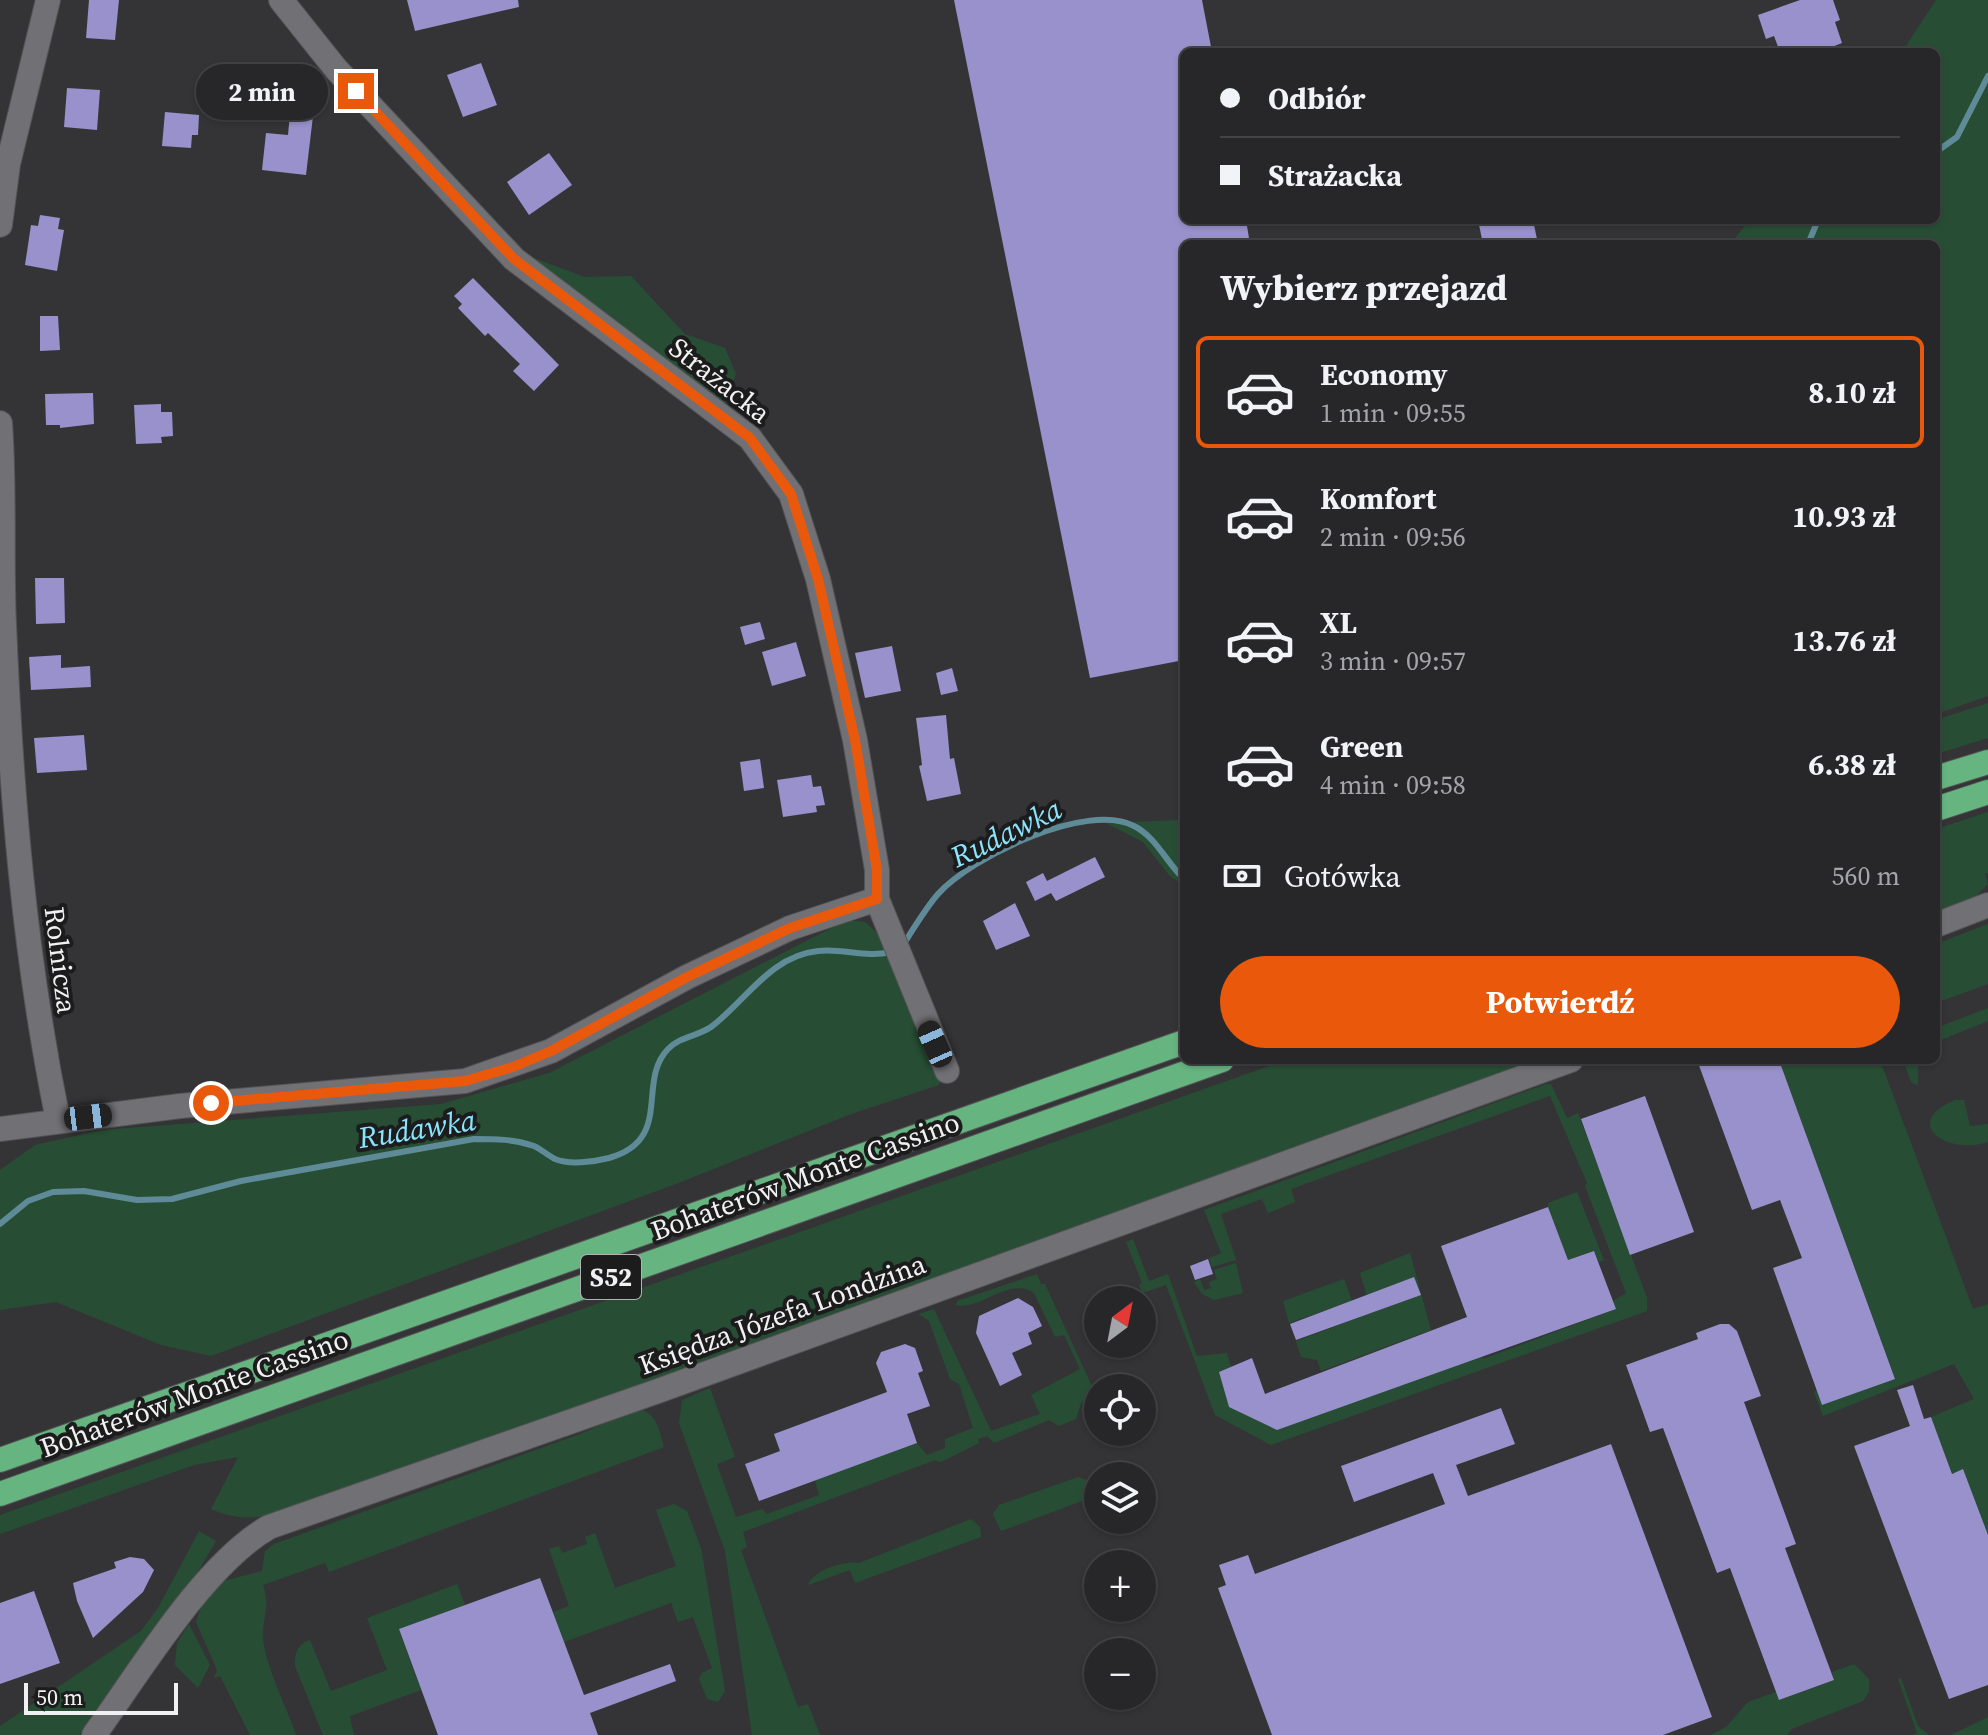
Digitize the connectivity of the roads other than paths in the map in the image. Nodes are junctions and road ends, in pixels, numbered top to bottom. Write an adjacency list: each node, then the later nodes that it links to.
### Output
1 (48, 0): 3 (street)
2 (281, 0): 9 (street, Strażacka)
3 (0, 225)
4 (0, 423): 16 (street, Rolnicza)
5 (1988, 762): 6 (highway)
6 (1940, 777)
7 (1988, 792): 8 (highway)
8 (1940, 808)
9 (877, 899): 15 (street, Strażacka); 16 (street)
10 (1988, 905): 11 (street)
11 (1940, 923)
12 (1180, 1043): 18 (highway, Bohaterów Monte Cassino / S52)
13 (1211, 1064): 19 (highway, Bohaterów Monte Cassino / S52)
14 (1560, 1064): 20 (street, Księdza Józefa Londzina)
15 (947, 1071)
16 (58, 1120): 17 (street)
17 (0, 1129)
18 (0, 1460)
19 (0, 1494)
20 (94, 1735)

